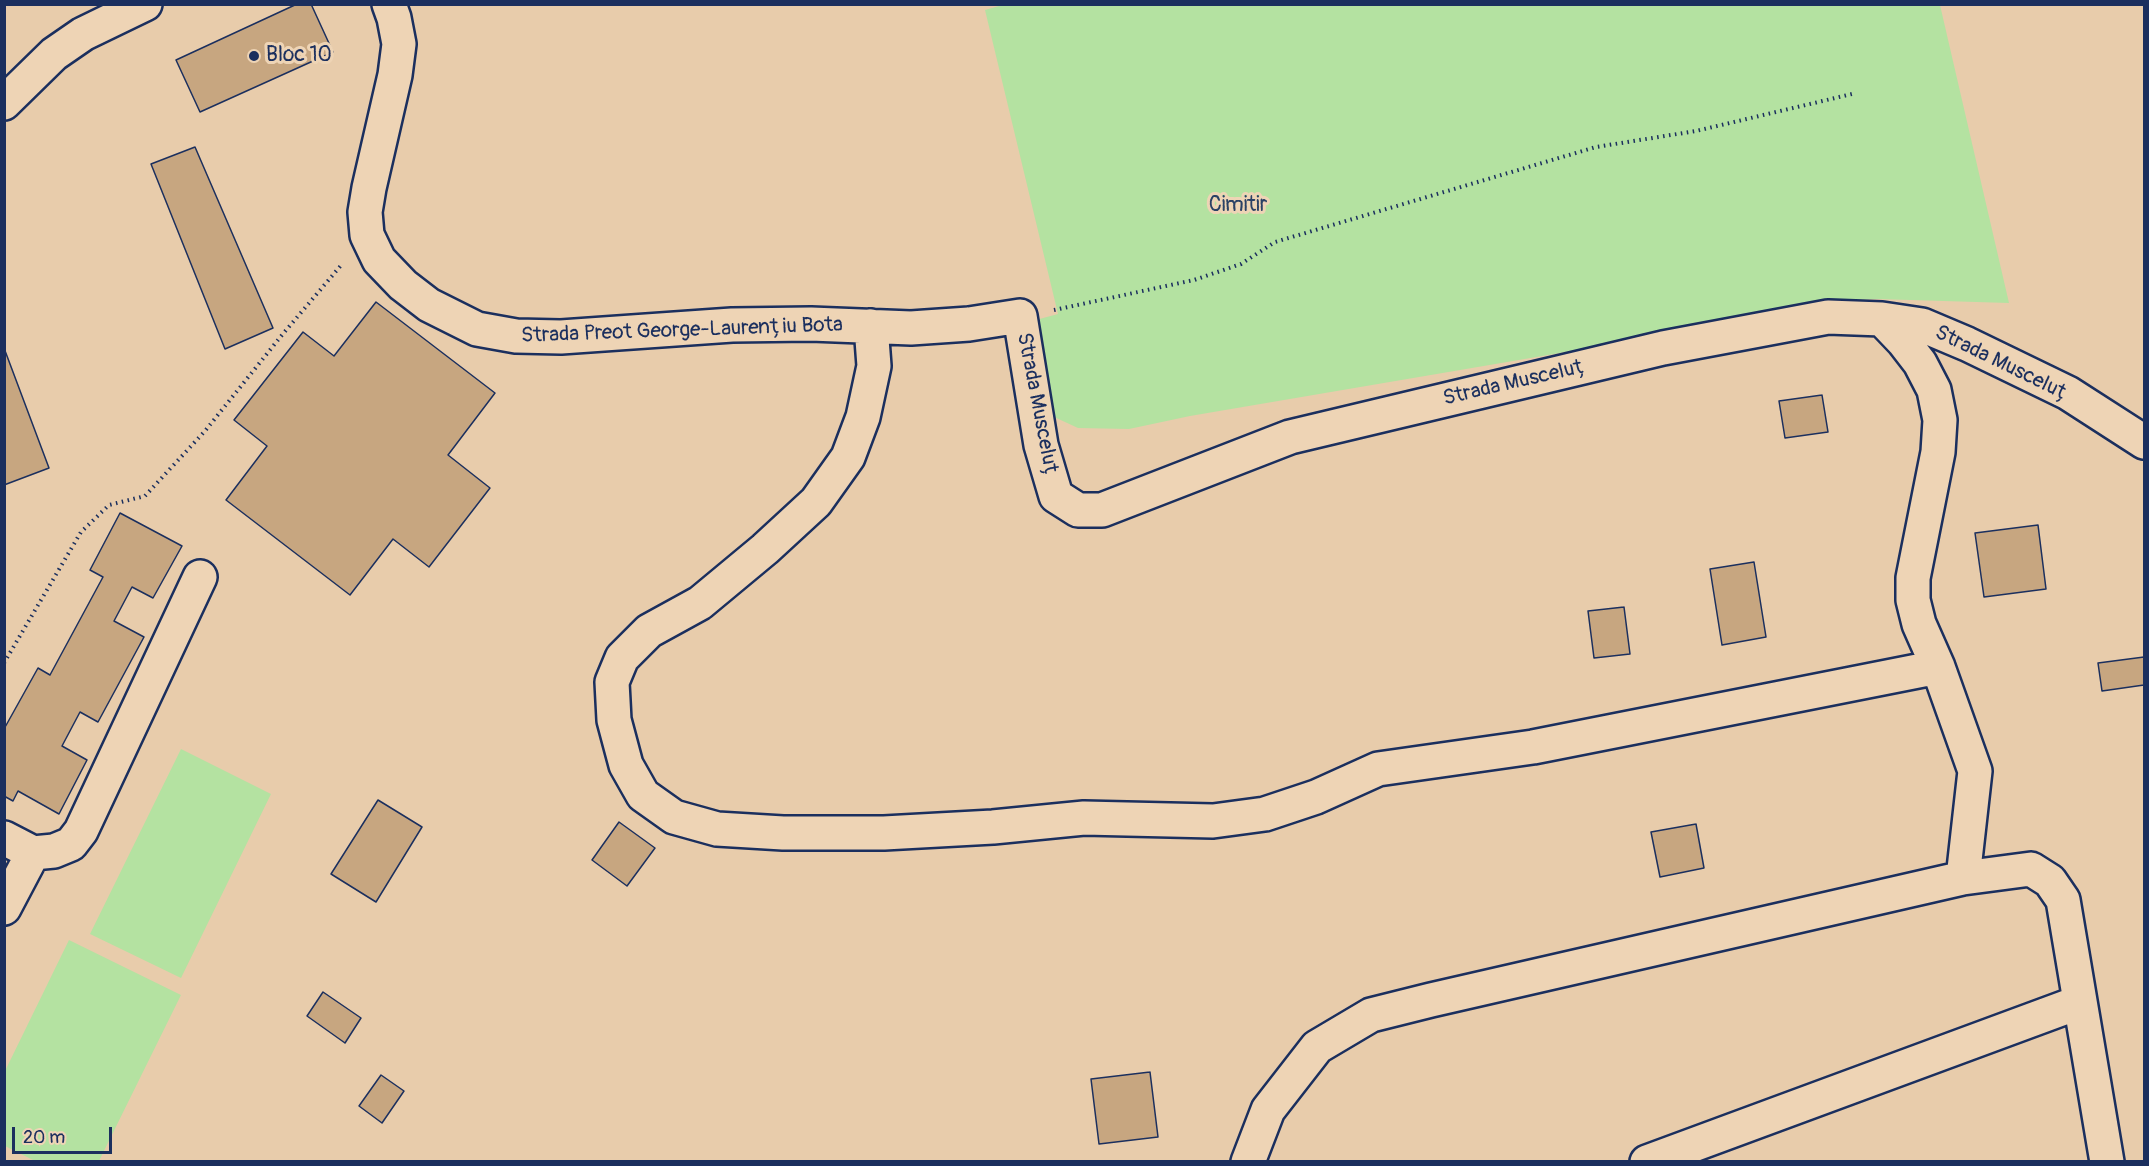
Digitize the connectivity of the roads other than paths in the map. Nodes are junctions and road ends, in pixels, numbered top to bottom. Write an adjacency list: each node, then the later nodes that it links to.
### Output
1 (145, 4): 3 (street)
2 (389, 4): 6 (street, Strada Preot George-Laurențiu Bota)
3 (4, 103)
4 (1020, 316): 5 (street, Strada Musceluț); 6 (street, Strada Preot George-Laurențiu Bota)
5 (1882, 319): 7 (street, Strada Musceluț); 9 (street)
6 (871, 326): 9 (street)
7 (2145, 442)
8 (200, 577): 11 (street)
9 (1938, 667): 12 (street)
10 (4, 838): 11 (street)
11 (33, 853): 13 (street)
12 (1963, 878): 14 (street); 15 (street)
13 (4, 908)
14 (2080, 1002): 16 (street); 17 (street)
15 (1248, 1161)
16 (1647, 1161)
17 (2107, 1161)

